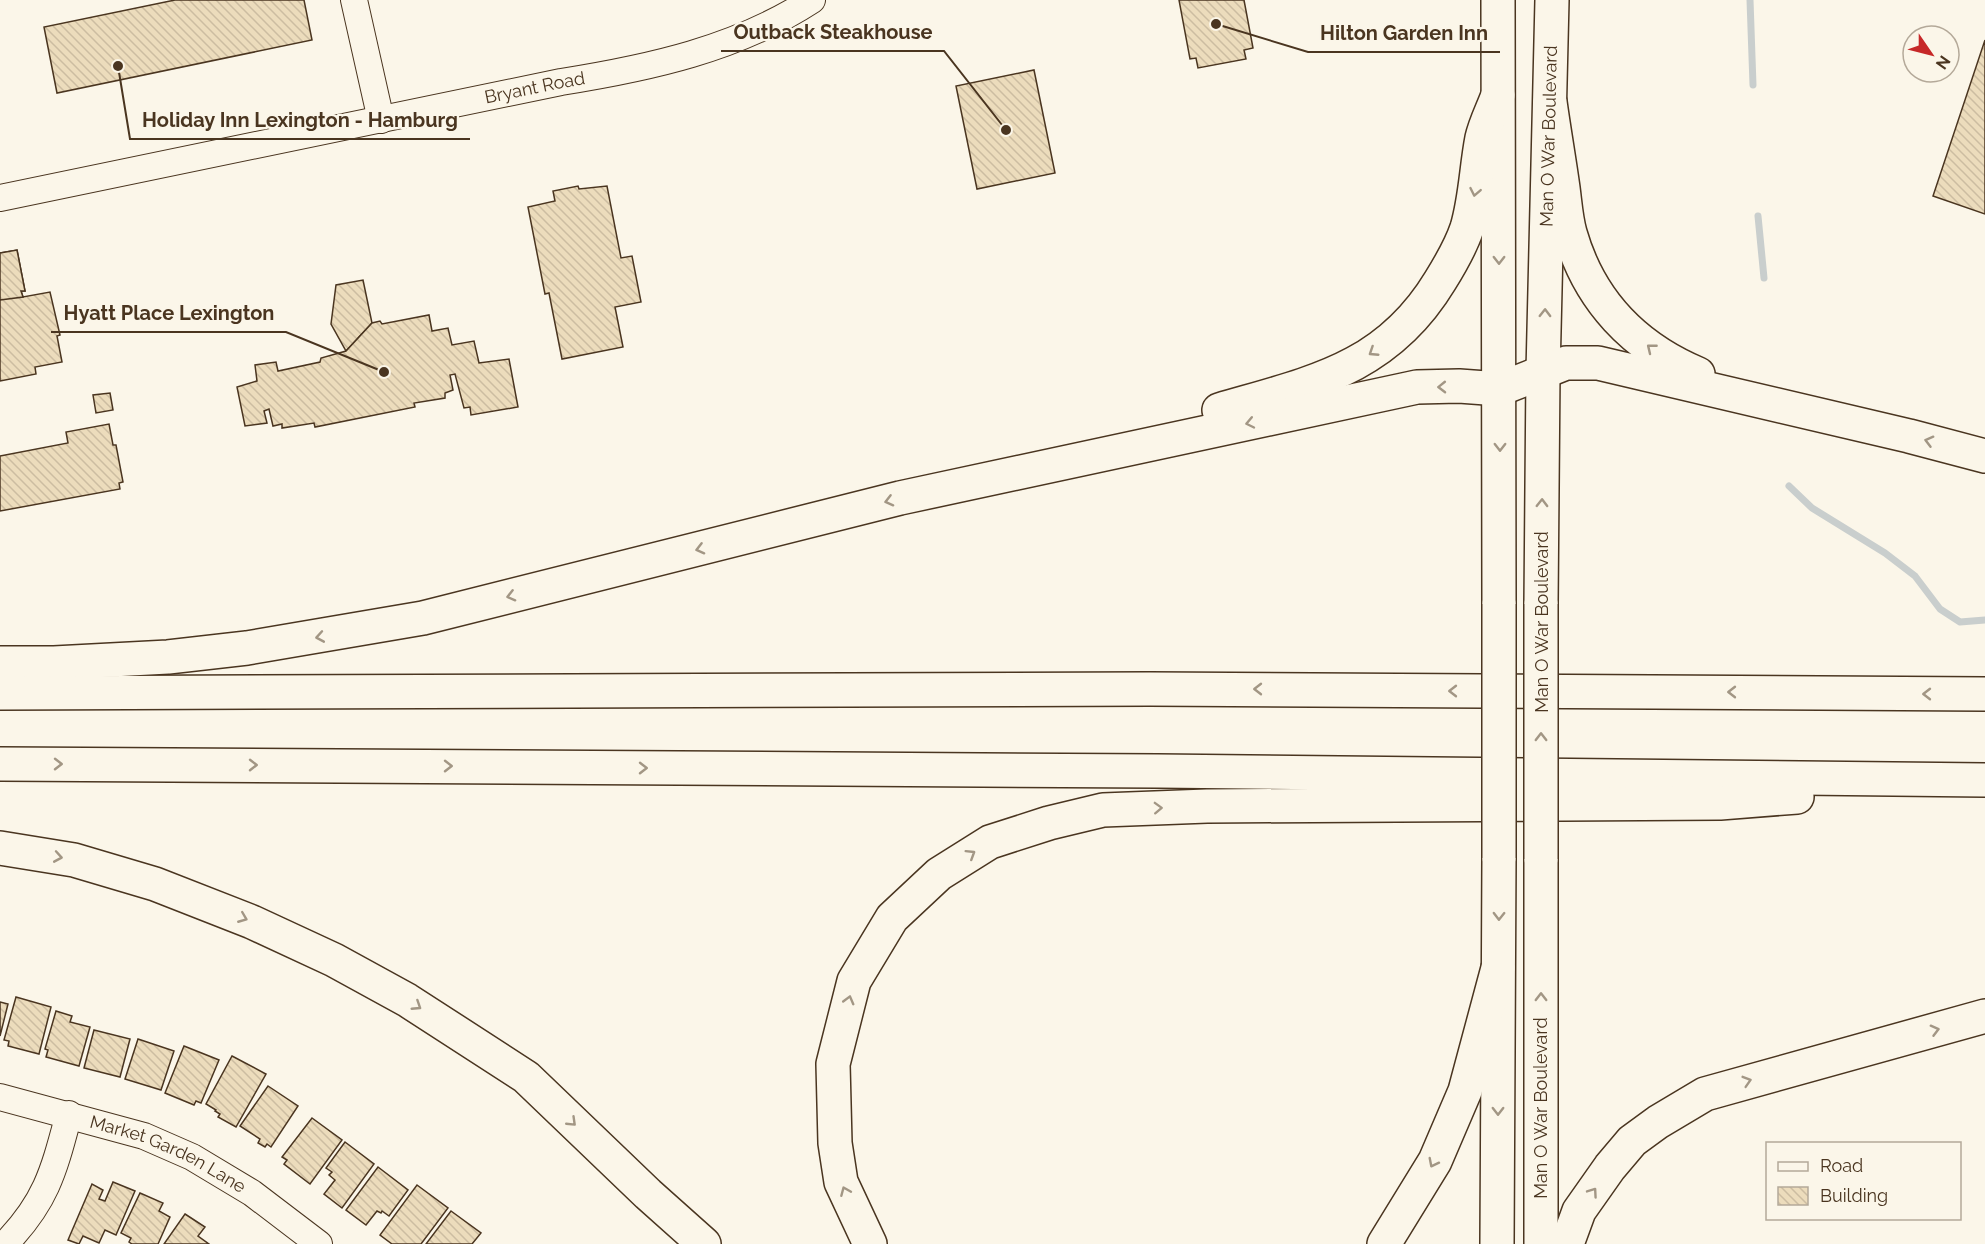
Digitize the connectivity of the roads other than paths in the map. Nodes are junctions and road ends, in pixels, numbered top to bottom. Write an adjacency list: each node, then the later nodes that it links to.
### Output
1 (354, 0): 7 (street)
2 (812, 0): 7 (street, Bryant Road)
3 (1498, 6): 5 (main road)
4 (1552, 7): 6 (main road, Man O War Boulevard)
5 (1498, 95): 10 (main road, one-way to 10); 13 (main road, one-way to 13)
6 (1550, 102): 9 (main road, Man O War Boulevard, one-way to 6); 11 (main road, one-way to 6)
7 (381, 120): 8 (street, Bryant Road)
8 (0, 198)
9 (1543, 372): 10 (main road); 11 (main road); 31 (main road, Man O War Boulevard, one-way to 9, bridge)
10 (1500, 389): 13 (main road, one-way to 13); 21 (main road, one-way to 21, bridge)
11 (1780, 406): 12 (main road, one-way to 11)
12 (1985, 456)
13 (946, 489): 14 (main road, one-way to 14)
14 (0, 663)
15 (0, 693): 16 (main road, one-way to 15)
16 (1985, 694)
17 (0, 764): 18 (main road, one-way to 18)
18 (1985, 780)
19 (1985, 785): 28 (main road, one-way to 19)
20 (0, 848): 27 (main road, one-way to 27)
21 (1498, 968): 29 (main road, one-way to 29); 30 (main road, one-way to 30)
22 (1985, 1016): 32 (main road, one-way to 22)
23 (0, 1097): 24 (street, Market Garden Lane)
24 (69, 1114): 25 (street); 26 (street, Market Garden Lane)
25 (5, 1244)
26 (320, 1244)
27 (704, 1244)
28 (870, 1244)
29 (1384, 1244)
30 (1497, 1244)
31 (1541, 1244)
32 (1567, 1244)

